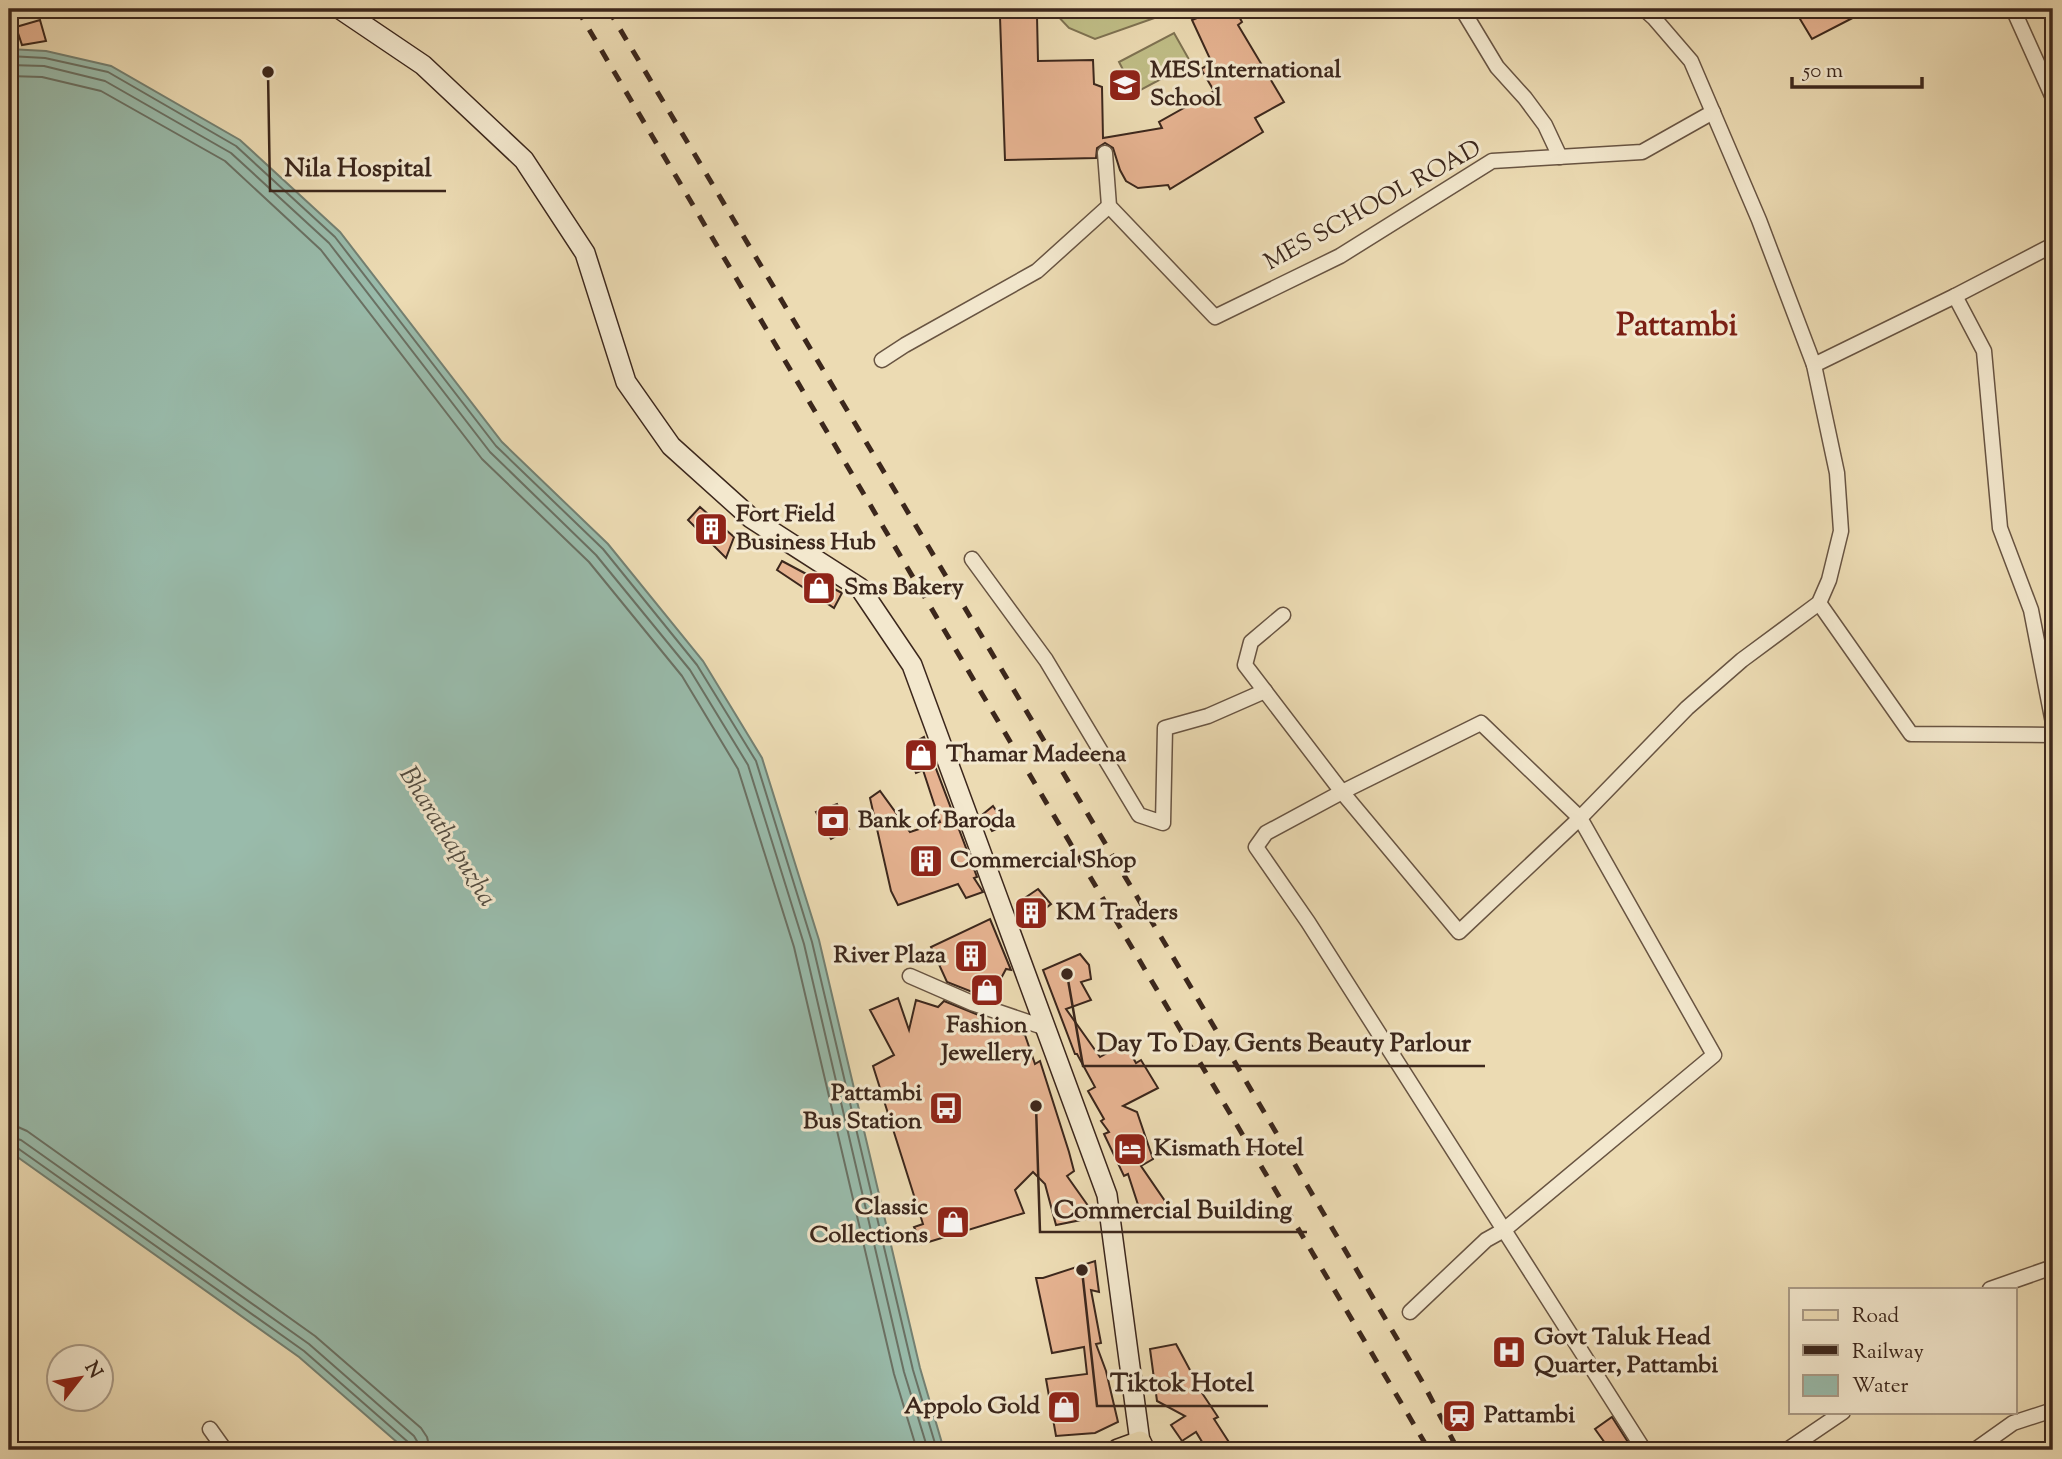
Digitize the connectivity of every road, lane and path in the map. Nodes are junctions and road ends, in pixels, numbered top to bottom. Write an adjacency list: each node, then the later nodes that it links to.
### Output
1 (340, 9): 23 (main road)
2 (1462, 9): 8 (street)
3 (1644, 9): 6 (street)
4 (2013, 9): 5 (street)
5 (2053, 98)
6 (1713, 112): 8 (street, MES SCHOOL ROAD); 13 (street)
7 (1105, 153): 9 (street)
8 (1560, 157): 9 (street, MES SCHOOL ROAD)
9 (1109, 206): 12 (street)
10 (2053, 245): 11 (street)
11 (1955, 296): 13 (street); 18 (street)
12 (882, 360)
13 (1814, 365): 15 (street)
14 (972, 559): 17 (street)
15 (1819, 603): 19 (street); 21 (street)
16 (1283, 615): 17 (street)
17 (1265, 691): 20 (street)
18 (2053, 723)
19 (2053, 735)
20 (1342, 792): 21 (street); 21 (street); 24 (street)
21 (1580, 818): 24 (street)
22 (910, 976): 23 (street)
23 (1046, 1028): 31 (main road)
24 (1504, 1230): 27 (street); 34 (street)
25 (2053, 1267): 26 (street)
26 (1993, 1288)
27 (1410, 1312)
28 (2053, 1410): 36 (street)
29 (1840, 1414): 35 (street)
30 (210, 1429): 32 (street)
31 (1142, 1446): 33 (main road)
32 (225, 1450)
33 (1118, 1450)
34 (1644, 1450)
35 (1787, 1450)
36 (1975, 1450)

